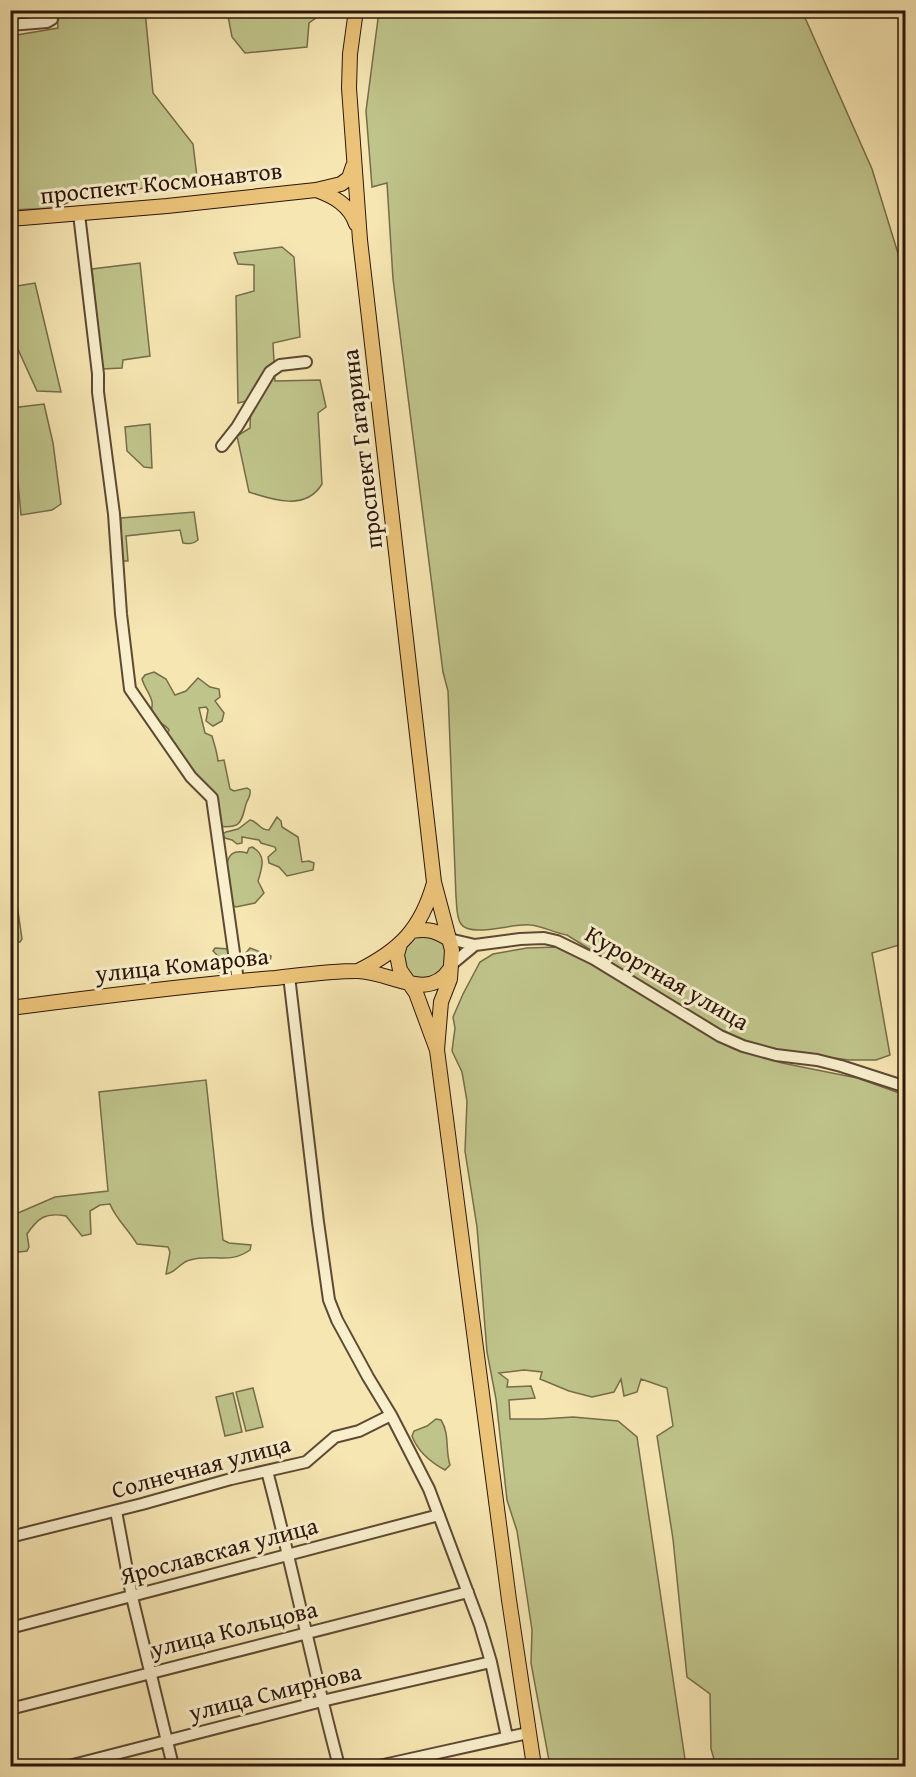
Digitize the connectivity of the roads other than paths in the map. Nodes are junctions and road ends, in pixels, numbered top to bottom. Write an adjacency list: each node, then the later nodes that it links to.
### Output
1 (51, 10): 3 (street)
2 (356, 10): 4 (main road, проспект Гагарина)
3 (10, 25)
4 (354, 161): 5 (main road, проспект Космонавтов); 8 (main road, проспект Гагарина)
5 (316, 190): 6 (main road, проспект Космонавтов); 8 (main road)
6 (79, 214): 7 (main road, проспект Космонавтов); 19 (street)
7 (10, 219)
8 (360, 240): 11 (main road, проспект Гагарина)
9 (306, 362): 10 (street)
10 (222, 446)
11 (434, 882): 12 (main road, проспект Гагарина); 13 (main road, проспект Гагарина)
12 (412, 931): 13 (main road); 14 (main road)
13 (449, 939): 15 (street, Курортная улица); 16 (main road)
14 (400, 944): 17 (main road); 20 (main road)
15 (475, 945): 16 (street); 23 (street, Курортная улица)
16 (452, 964): 20 (main road); 22 (main road)
17 (358, 971): 18 (main road, улица Комарова); 20 (main road)
18 (289, 976): 19 (main road, улица Комарова); 24 (street)
19 (238, 981): 21 (main road, улица Комарова)
20 (410, 984): 22 (main road)
21 (10, 1008)
22 (437, 1050): 38 (main road)
23 (906, 1087)
24 (391, 1415): 25 (street, Солнечная улица); 27 (street)
25 (267, 1471): 26 (street, Солнечная улица); 29 (street)
26 (116, 1511): 28 (street, Солнечная улица); 31 (street)
27 (439, 1515): 29 (street, Ярославская улица); 30 (street)
28 (10, 1537)
29 (288, 1554): 31 (street, Ярославская улица); 33 (street)
30 (468, 1592): 33 (street, улица Кольцова); 34 (street)
31 (132, 1597): 32 (street, Ярославская улица); 35 (street)
32 (10, 1628)
33 (307, 1632): 35 (street, улица Кольцова); 36 (street)
34 (491, 1662): 36 (street, улица Смирнова); 39 (street)
35 (149, 1672): 37 (street, улица Кольцова); 40 (street)
36 (322, 1701): 40 (street, улица Смирнова); 43 (street)
37 (10, 1708)
38 (528, 1733): 39 (street); 45 (main road)
39 (507, 1737): 44 (street)
40 (166, 1741): 41 (street, улица Смирнова); 42 (street)
41 (69, 1767)
42 (173, 1767)
43 (339, 1767)
44 (379, 1767)
45 (534, 1767)

